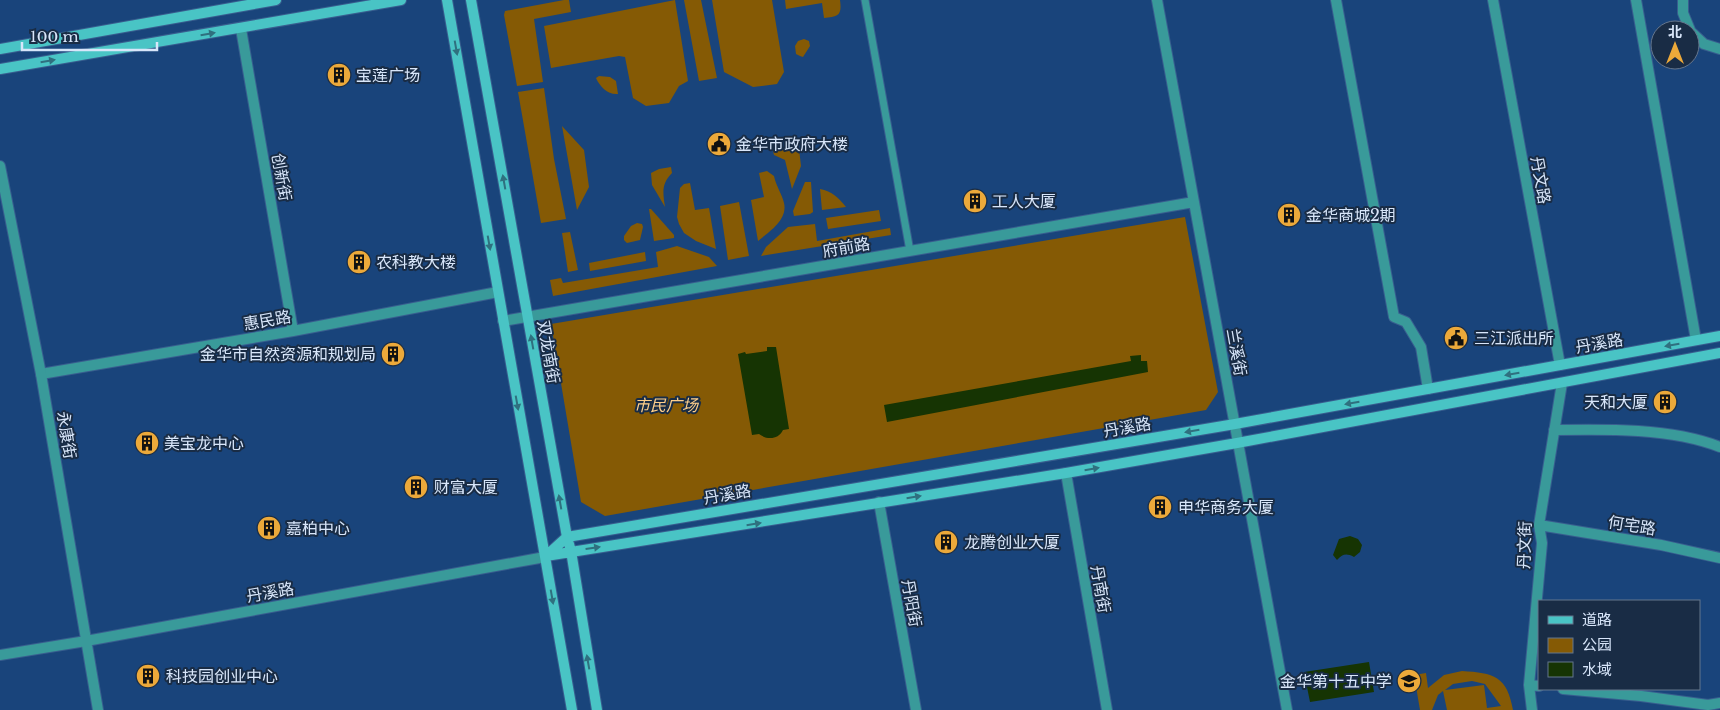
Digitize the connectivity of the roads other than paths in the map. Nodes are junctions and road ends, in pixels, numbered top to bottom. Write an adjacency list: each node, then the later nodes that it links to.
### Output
1 (276, 0): 11 (main road)
2 (401, 0): 13 (main road)
3 (447, 0): 21 (main road, one-way to 21)
4 (471, 0): 22 (main road, 双龙南街, one-way to 4)
5 (865, 0): 20 (street)
6 (1156, 0): 19 (street, 兰溪街)
7 (1336, 0): 31 (street)
8 (1492, 0): 28 (street, 丹文路)
9 (1636, 0): 26 (street)
10 (1683, 0): 12 (street)
11 (229, 4): 16 (main road)
12 (1686, 20)
13 (240, 29): 17 (main road, one-way to 13); 24 (street, 创新街)
14 (1700, 40): 15 (street)
15 (1720, 49)
16 (0, 50)
17 (0, 69)
18 (0, 166): 29 (street, 永康街)
19 (1194, 202): 20 (street, 府前路); 32 (street, 兰溪街)
20 (910, 251): 22 (street, 府前路)
21 (498, 292): 23 (main road); 24 (street, 惠民路)
22 (528, 317): 23 (street, 府前路); 39 (main road, 双龙南街, one-way to 22)
23 (503, 322): 41 (main road, one-way to 41)
24 (293, 331): 29 (street, 惠民路)
25 (1720, 336): 26 (main road, 丹溪路)
26 (1696, 340): 28 (main road, 丹溪路, one-way to 28)
27 (1720, 353): 30 (main road, 丹溪路)
28 (1560, 365): 31 (main road, 丹溪路, one-way to 31)
29 (42, 374): 45 (street, 永康街)
30 (1562, 382): 33 (street, 丹文街); 34 (main road, 丹溪路)
31 (1428, 389): 32 (main road, 丹溪路, one-way to 32)
32 (1234, 424): 34 (street, 兰溪街); 39 (main road, 丹溪路, one-way to 39)
33 (1554, 430): 35 (street); 38 (street, 丹文街)
34 (1237, 443): 36 (main road, 丹溪路, one-way to 34); 55 (street, 兰溪街)
35 (1720, 447)
36 (1066, 473): 37 (main road, 丹溪路, one-way to 36); 54 (street, 丹南街)
37 (879, 502): 40 (main road, 丹溪路, one-way to 37); 53 (street, 丹阳街)
38 (1539, 525): 42 (street, 何宅路); 43 (street, 丹文街)
39 (566, 537): 40 (main road, 双龙南街); 41 (main road)
40 (571, 552): 41 (main road, 丹溪路); 52 (main road, 双龙南街, one-way to 40)
41 (545, 556): 45 (street, 丹溪路); 51 (main road, one-way to 51)
42 (1720, 558)
43 (1539, 600)
44 (1538, 614): 47 (street, 丹文街)
45 (86, 641): 46 (street, 丹溪路); 50 (street, 永康街)
46 (0, 655)
47 (1534, 686): 56 (street, 丹文街)
48 (1574, 690): 49 (street)
49 (1720, 704)
50 (98, 710)
51 (572, 710)
52 (596, 710)
53 (916, 710)
54 (1107, 710)
55 (1286, 710)
56 (1532, 710)

